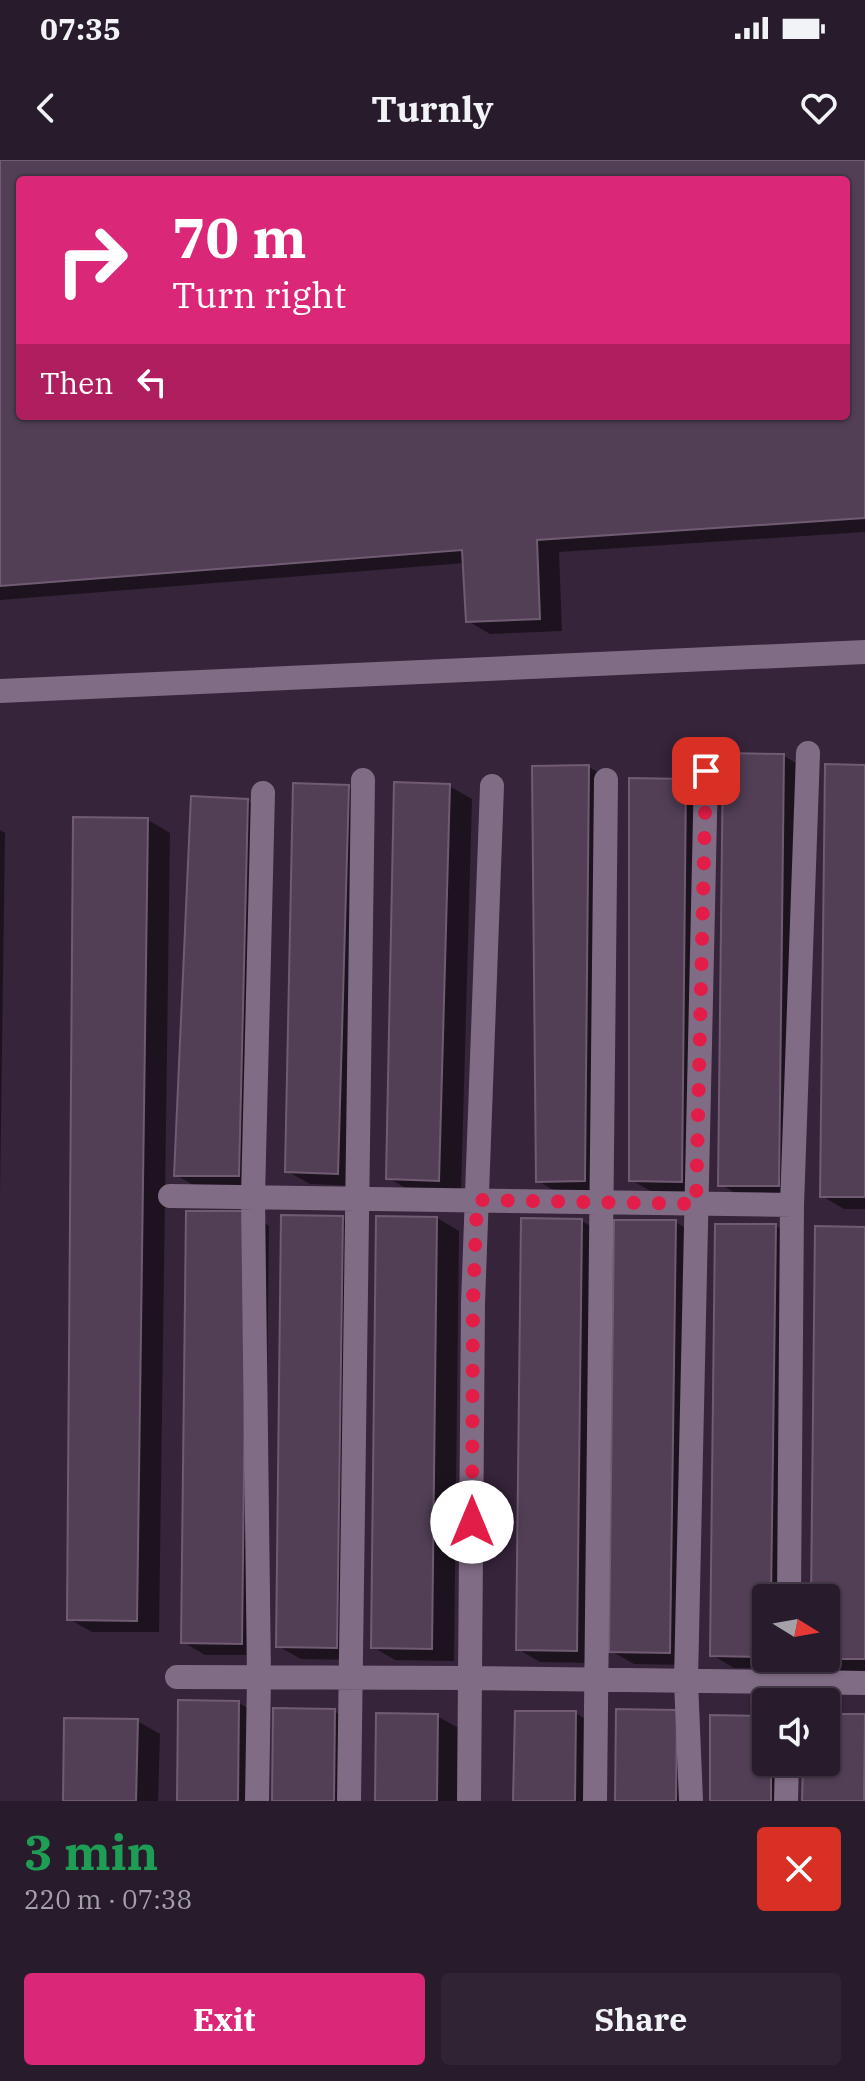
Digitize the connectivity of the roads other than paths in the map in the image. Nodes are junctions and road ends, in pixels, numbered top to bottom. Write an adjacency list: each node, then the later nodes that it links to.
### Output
1 (865, 652): 2 (street)
2 (0, 691)
3 (808, 753): 15 (street)
4 (706, 771): 14 (street)
5 (363, 780): 11 (street)
6 (606, 780): 13 (street)
7 (492, 786): 12 (street)
8 (263, 793): 10 (street)
9 (170, 1196): 10 (street)
10 (253, 1197): 11 (street); 18 (street)
11 (358, 1199): 12 (street); 19 (street)
12 (477, 1200): 13 (street); 20 (street)
13 (601, 1203): 14 (street); 21 (street)
14 (696, 1204): 15 (street); 22 (street)
15 (792, 1205): 16 (street)
16 (789, 1584)
17 (177, 1677): 18 (street)
18 (259, 1677): 19 (street); 26 (street)
19 (351, 1677): 20 (street); 27 (street)
20 (470, 1678): 21 (street); 28 (street)
21 (598, 1679): 22 (street); 29 (street)
22 (686, 1681): 23 (street); 30 (street)
23 (788, 1681): 24 (street)
24 (865, 1683)
25 (787, 1776): 31 (street)
26 (257, 1801)
27 (349, 1801)
28 (469, 1801)
29 (595, 1801)
30 (691, 1801)
31 (786, 1801)

